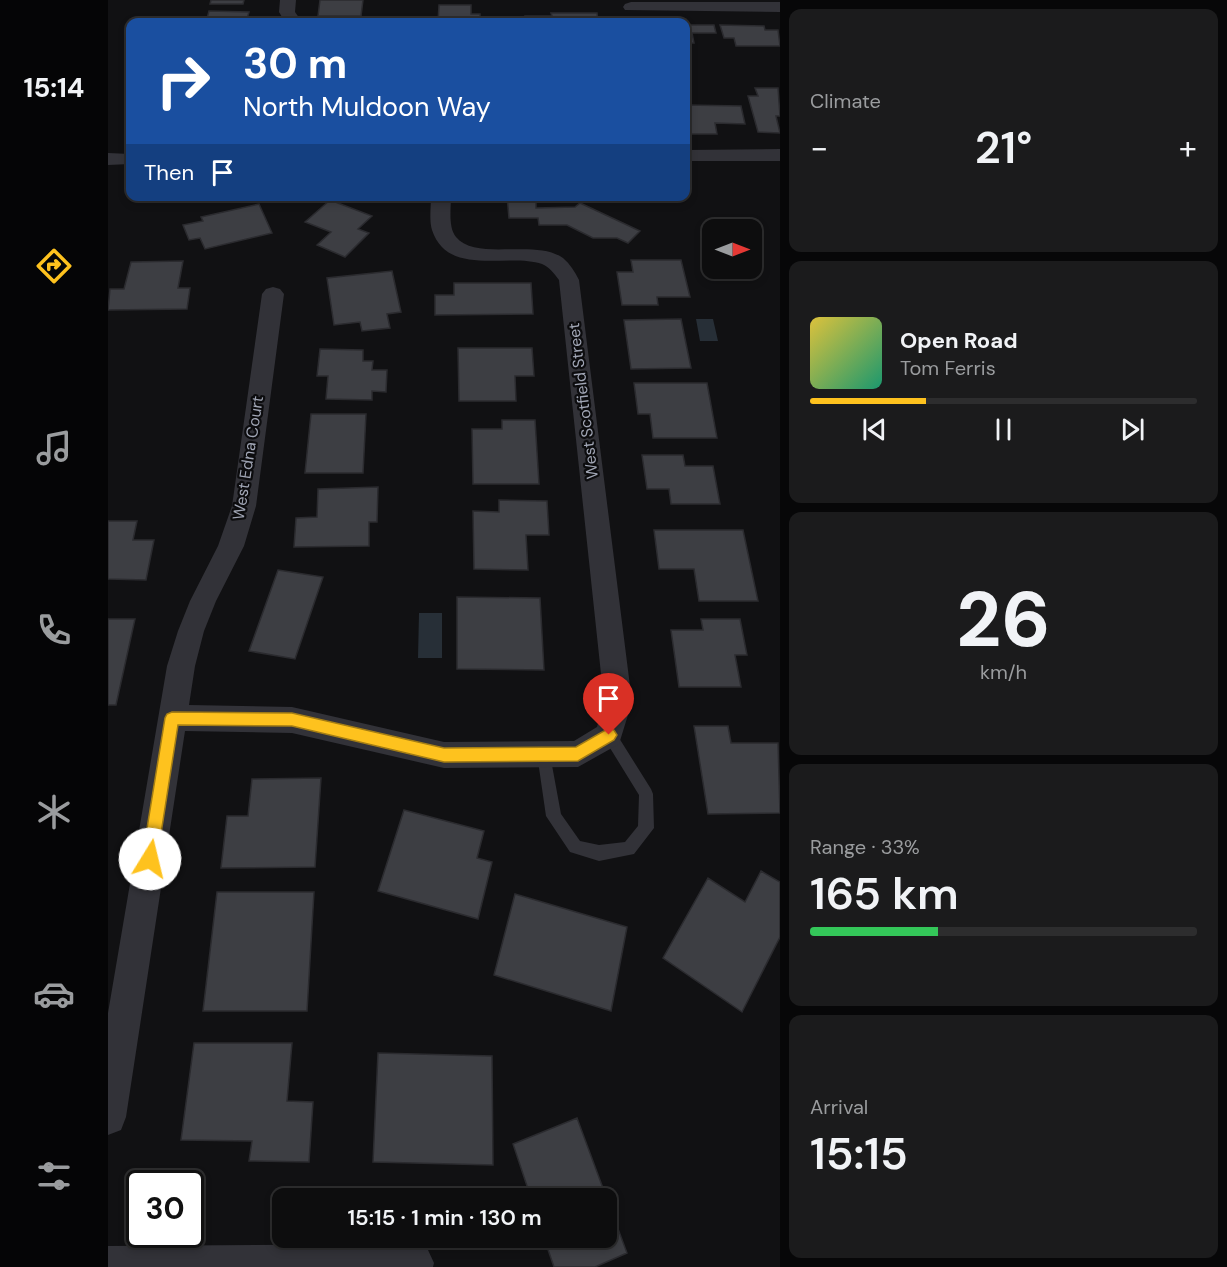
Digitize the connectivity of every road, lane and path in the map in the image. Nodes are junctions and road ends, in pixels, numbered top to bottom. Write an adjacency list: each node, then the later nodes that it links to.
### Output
1 (288, 0): 4 (street)
2 (780, 7): 3 (street)
3 (632, 8)
4 (289, 18)
5 (780, 155): 6 (street)
6 (690, 156)
7 (108, 159): 8 (street)
8 (126, 159)
9 (441, 201): 12 (street, West Scotfield Street)
10 (273, 294): 11 (street, West Edna Court)
11 (172, 718): 13 (street); 14 (street, West Edna Court)
12 (609, 735): 13 (street); 13 (lane)
13 (544, 754)
14 (108, 1117)
15 (108, 1265): 16 (street)
16 (414, 1267)

